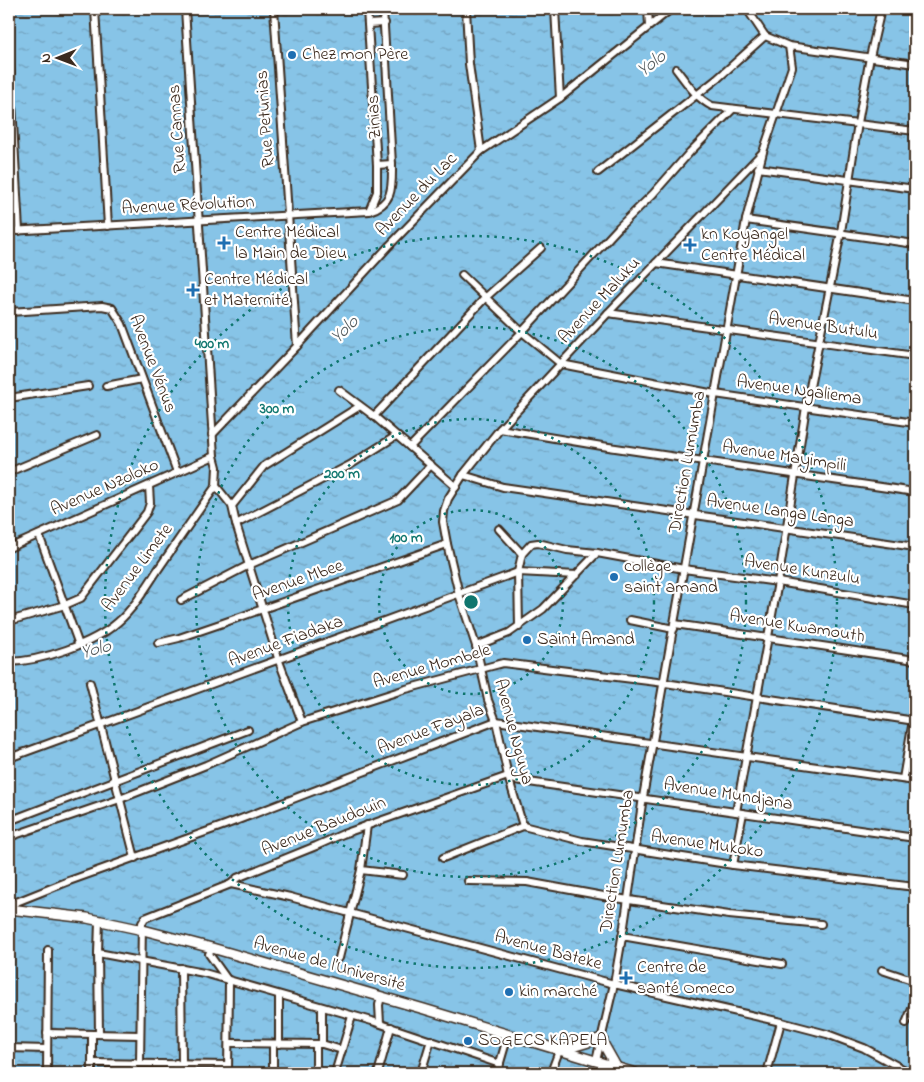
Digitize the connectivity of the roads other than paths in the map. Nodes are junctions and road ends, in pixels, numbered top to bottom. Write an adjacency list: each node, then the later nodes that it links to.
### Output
1 (95, 9): 39 (street)
2 (185, 9): 37 (street, Rue Cannas)
3 (274, 9): 36 (street, Rue Petunias)
4 (367, 9): 13 (street)
5 (383, 9): 12 (street, Zinias)
6 (466, 9): 27 (street)
7 (555, 9): 22 (street)
8 (648, 9): 14 (street)
9 (671, 9): 14 (street, Avenue du Lac)
10 (880, 9): 18 (street)
11 (747, 10): 15 (street)
12 (384, 23): 13 (street); 29 (street, Zinias)
13 (368, 24): 30 (street)
14 (649, 26): 22 (street, Avenue du Lac)
15 (765, 36): 16 (street); 21 (street)
16 (789, 46): 18 (street); 24 (street, Direction Lumumba)
17 (9, 50): 41 (street)
18 (870, 57): 19 (street); 25 (street)
19 (915, 64)
20 (676, 69): 21 (street)
21 (696, 94): 23 (street); 32 (street)
22 (560, 98): 27 (street, Avenue du Lac)
23 (733, 109): 24 (street); 54 (street)
24 (777, 114): 25 (street); 28 (street, Direction Lumumba)
25 (858, 123): 26 (street); 33 (street)
26 (915, 132)
27 (481, 151): 56 (street, Avenue du Lac)
28 (763, 152): 31 (street, Direction Lumumba); 45 (street, Avenue Maluku)
29 (392, 164): 30 (street); 35 (street, Zinias)
30 (377, 165): 35 (street)
31 (758, 168): 33 (street); 38 (street, Direction Lumumba)
32 (598, 172)
33 (849, 180): 34 (street); 42 (street)
34 (915, 189)
35 (369, 211): 36 (street, Avenue Révolution)
36 (287, 215): 37 (street, Avenue Révolution); 56 (street, Rue Petunias)
37 (198, 220): 39 (street, Avenue Révolution); 71 (street, Rue Cannas)
38 (746, 220): 42 (street); 46 (street, Direction Lumumba)
39 (108, 226): 41 (street, Avenue Révolution)
40 (9, 231): 41 (street, Avenue Révolution)
41 (18, 231)
42 (841, 232): 43 (street); 48 (street)
43 (915, 244)
44 (541, 248): 49 (street)
45 (656, 263): 46 (street); 52 (street, Avenue Maluku)
46 (737, 274): 48 (street); 53 (street, Direction Lumumba)
47 (462, 275): 49 (street)
48 (828, 289): 50 (street); 55 (street)
49 (485, 298): 54 (street); 67 (street)
50 (915, 300)
51 (9, 312): 59 (street, Avenue Vénus)
52 (608, 312): 53 (street, Avenue Butulu); 58 (street, Avenue Maluku)
53 (726, 329): 55 (street, Avenue Butulu); 63 (street, Direction Lumumba)
54 (522, 332): 58 (street); 73 (street)
55 (818, 341): 57 (street, Avenue Butulu); 66 (street)
56 (297, 346): 71 (street, Avenue du Lac)
57 (915, 356)
58 (561, 364): 63 (street, Avenue Ngaliema); 69 (street, Avenue Maluku)
59 (142, 378): 61 (street); 78 (street, Avenue Vénus)
60 (88, 386): 64 (street)
61 (106, 386)
62 (339, 390): 65 (street)
63 (715, 394): 66 (street, Avenue Ngaliema); 75 (street, Direction Lumumba)
64 (9, 398)
65 (360, 406): 67 (street); 85 (street)
66 (806, 407): 68 (street, Avenue Ngaliema); 79 (street)
67 (374, 416): 72 (street)
68 (915, 424)
69 (500, 429): 75 (street, Avenue Mayimpili); 80 (street, Avenue Maluku)
70 (97, 435): 77 (street)
71 (212, 435): 74 (street, Rue Cannas)
72 (396, 436): 73 (street); 87 (street)
73 (410, 447): 76 (street)
74 (214, 456): 78 (street, Avenue Nzoloko); 82 (street)
75 (703, 460): 79 (street, Avenue Mayimpili); 86 (street, Direction Lumumba)
76 (431, 465): 83 (street); 96 (street)
77 (9, 472)
78 (177, 472): 81 (street, Avenue Nzoloko)
79 (795, 474): 84 (street, Avenue Mayimpili); 88 (street)
80 (463, 475): 83 (street, Avenue Nguya); 86 (street, Avenue Langa Langa)
81 (149, 486): 90 (street, Avenue Nzoloko); 104 (street)
82 (216, 486): 85 (street); 112 (street, Avenue Limete)
83 (456, 487): 91 (street, Avenue Nguya)
84 (915, 492)
85 (230, 503): 87 (street)
86 (694, 516): 88 (street, Avenue Langa Langa); 97 (street, Direction Lumumba)
87 (236, 524): 96 (street)
88 (786, 527): 92 (street, Avenue Langa Langa); 100 (street)
89 (499, 529): 95 (street)
90 (38, 534): 93 (street, Avenue Nzoloko); 104 (street)
91 (447, 544): 101 (street, Avenue Nguya); 105 (street, Avenue Mbee)
92 (915, 547)
93 (9, 548)
94 (597, 553): 95 (street, Avenue Kunzulu); 97 (street, Avenue Kunzulu); 99 (street)
95 (522, 554): 98 (street)
96 (249, 565): 102 (street); 105 (street)
97 (684, 569): 100 (street, Avenue Kunzulu); 108 (street, Direction Lumumba)
98 (518, 572): 99 (street, Avenue Fiadaka); 101 (street, Avenue Fiadaka); 109 (street)
99 (577, 575): 109 (street)
100 (778, 582): 103 (street, Avenue Kunzulu); 110 (street)
101 (459, 594): 113 (street, Avenue Nguya); 115 (street, Avenue Fiadaka)
102 (181, 600)
103 (915, 604)
104 (65, 605): 107 (street); 112 (street)
105 (262, 609): 111 (street, Avenue Mbee); 115 (street)
106 (630, 620): 108 (street, Avenue Kwamouth)
107 (9, 621)
108 (674, 626): 110 (street, Avenue Kwamouth); 118 (street, Direction Lumumba)
109 (519, 627): 113 (street)
110 (768, 638): 114 (street, Avenue Kwamouth); 120 (street)
111 (158, 643)
112 (79, 645): 116 (street, Avenue Limete)
113 (476, 646): 117 (street, Avenue Nguya)
114 (915, 660)
115 (279, 661): 123 (street); 124 (street, Avenue Fiadaka)
116 (9, 662)
117 (482, 669): 118 (street, Avenue Mombele); 121 (street, Avenue Nguya); 123 (street, Avenue Mombele)
118 (665, 683): 120 (street, Avenue Mombele); 126 (street, Direction Lumumba)
119 (90, 684): 124 (street)
120 (756, 697): 122 (street, Avenue Mombele); 127 (street)
121 (496, 721): 126 (street, Avenue Fayala); 129 (street, Avenue Nguya); 142 (street, Avenue Fayala)
122 (914, 721): 130 (street)
123 (302, 722): 134 (street, Avenue Mombele)
124 (100, 726): 128 (street, Avenue Fiadaka); 131 (street)
125 (248, 730): 131 (street)
126 (653, 744): 127 (street, Avenue Fayala); 133 (street, Direction Lumumba)
127 (745, 757): 130 (street, Avenue Fayala); 135 (street)
128 (9, 758)
129 (508, 776): 133 (street, Avenue Mundjana); 137 (street, Avenue Nguya); 138 (street, Avenue Baudouin)
130 (903, 779): 132 (street, Avenue Fayala)
131 (114, 780): 134 (street); 136 (street)
132 (915, 781)
133 (643, 797): 135 (street, Avenue Mundjana); 141 (street, Direction Lumumba)
134 (120, 799): 139 (street, Avenue Mombele); 142 (street)
135 (740, 813): 140 (street, Avenue Mundjana); 144 (street)
136 (9, 821)
137 (523, 826): 141 (street, Avenue Mukoko); 143 (street)
138 (366, 832): 145 (street); 148 (street, Avenue Baudouin)
139 (9, 837)
140 (915, 838)
141 (636, 850): 144 (street, Avenue Mukoko); 150 (street, Direction Lumumba)
142 (135, 858): 151 (street, Avenue Fayala)
143 (443, 858)
144 (733, 865): 149 (street, Avenue Mukoko)
145 (361, 870): 146 (street); 152 (street)
146 (403, 875)
147 (468, 881): 150 (street)
148 (231, 884): 152 (street, Avenue Bateke); 155 (street, Avenue Baudouin)
149 (915, 887)
150 (628, 899): 154 (street); 156 (street, Direction Lumumba)
151 (9, 907): 153 (main road, Avenue de l’Université)
152 (350, 913): 160 (street); 167 (street, Avenue Bateke)
153 (99, 921): 155 (main road, Avenue de l’Université); 159 (street)
154 (821, 924)
155 (142, 930): 157 (main road, Avenue de l’Université); 161 (street)
156 (623, 935): 162 (street); 167 (street, Direction Lumumba)
157 (212, 948): 166 (street); 169 (main road, Avenue de l’Université)
158 (48, 950): 177 (street)
159 (98, 953): 161 (street); 178 (street)
160 (339, 958)
161 (140, 961): 163 (street); 179 (street)
162 (782, 964)
163 (181, 968): 166 (street); 193 (street)
164 (882, 970): 165 (street)
165 (915, 981)
166 (229, 982): 168 (street); 183 (street)
167 (614, 984): 173 (street, Avenue Bateke); 181 (street, Direction Lumumba)
168 (279, 996): 171 (street); 185 (street)
169 (381, 997): 174 (street); 180 (main road, Avenue de l’Université)
170 (915, 1002): 175 (street)
171 (322, 1008): 172 (street); 184 (street)
172 (352, 1016): 174 (street); 188 (street)
173 (781, 1022): 210 (street); 211 (street, Avenue Bateke)
174 (380, 1023): 176 (street)
175 (906, 1023)
176 (391, 1027): 182 (street); 205 (street)
177 (47, 1033): 178 (street); 187 (street)
178 (96, 1034): 179 (street); 191 (street)
179 (140, 1035): 192 (street)
180 (508, 1035): 189 (main road, Avenue de l’Université); 194 (street)
181 (602, 1038): 189 (main road); 190 (street, Direction Lumumba); 196 (main road)
182 (431, 1040): 194 (street); 206 (street)
183 (229, 1043): 185 (street); 195 (street)
184 (319, 1044): 185 (street); 188 (street); 203 (street)
185 (276, 1045): 202 (street)
186 (9, 1048): 187 (street)
187 (46, 1049): 197 (street)
188 (342, 1050): 204 (street)
189 (559, 1051): 190 (main road, Avenue de l’Université); 208 (street)
190 (596, 1061): 196 (main road, Avenue de l’Université)
191 (92, 1063): 192 (street); 198 (street)
192 (137, 1063): 193 (street); 199 (street)
193 (179, 1063): 195 (street); 200 (street)
194 (500, 1064): 207 (street)
195 (228, 1065): 201 (street)
196 (617, 1068): 209 (main road, Avenue de l’Université)
197 (47, 1073)
198 (92, 1073)
199 (134, 1073)
200 (176, 1073)
201 (228, 1073)
202 (273, 1073)
203 (316, 1073)
204 (334, 1073)
205 (378, 1073)
206 (421, 1073)
207 (497, 1073)
208 (558, 1073)
209 (635, 1073)
210 (767, 1073)
211 (910, 1073)

